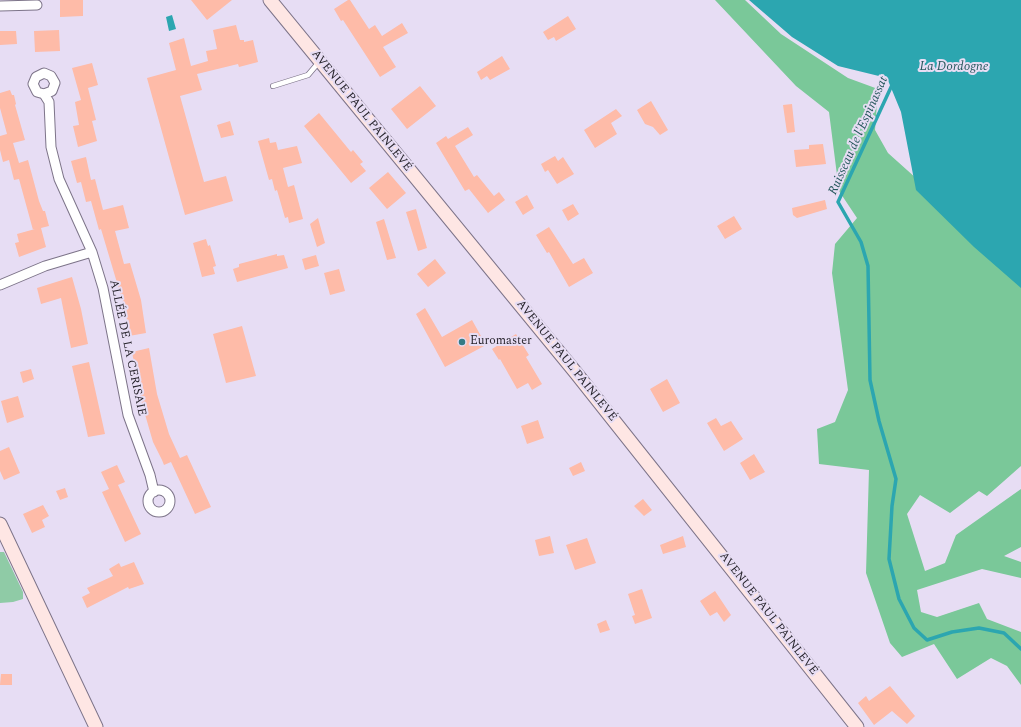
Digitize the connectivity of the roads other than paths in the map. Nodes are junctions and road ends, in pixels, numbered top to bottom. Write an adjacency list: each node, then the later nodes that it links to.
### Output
1 (270, 0): 4 (main road, AVENUE PAUL PAINLEVÉ)
2 (0, 6): 3 (street)
3 (37, 6)
4 (320, 61): 5 (lane); 12 (main road, AVENUE PAUL PAINLEVÉ)
5 (274, 86)
6 (44, 94): 7 (street, ALLÉE DE LA CERISAIE)
7 (92, 252): 8 (street); 9 (street, ALLÉE DE LA CERISAIE)
8 (0, 285)
9 (154, 492)
10 (0, 524): 11 (main road)
11 (96, 727)
12 (857, 727)

